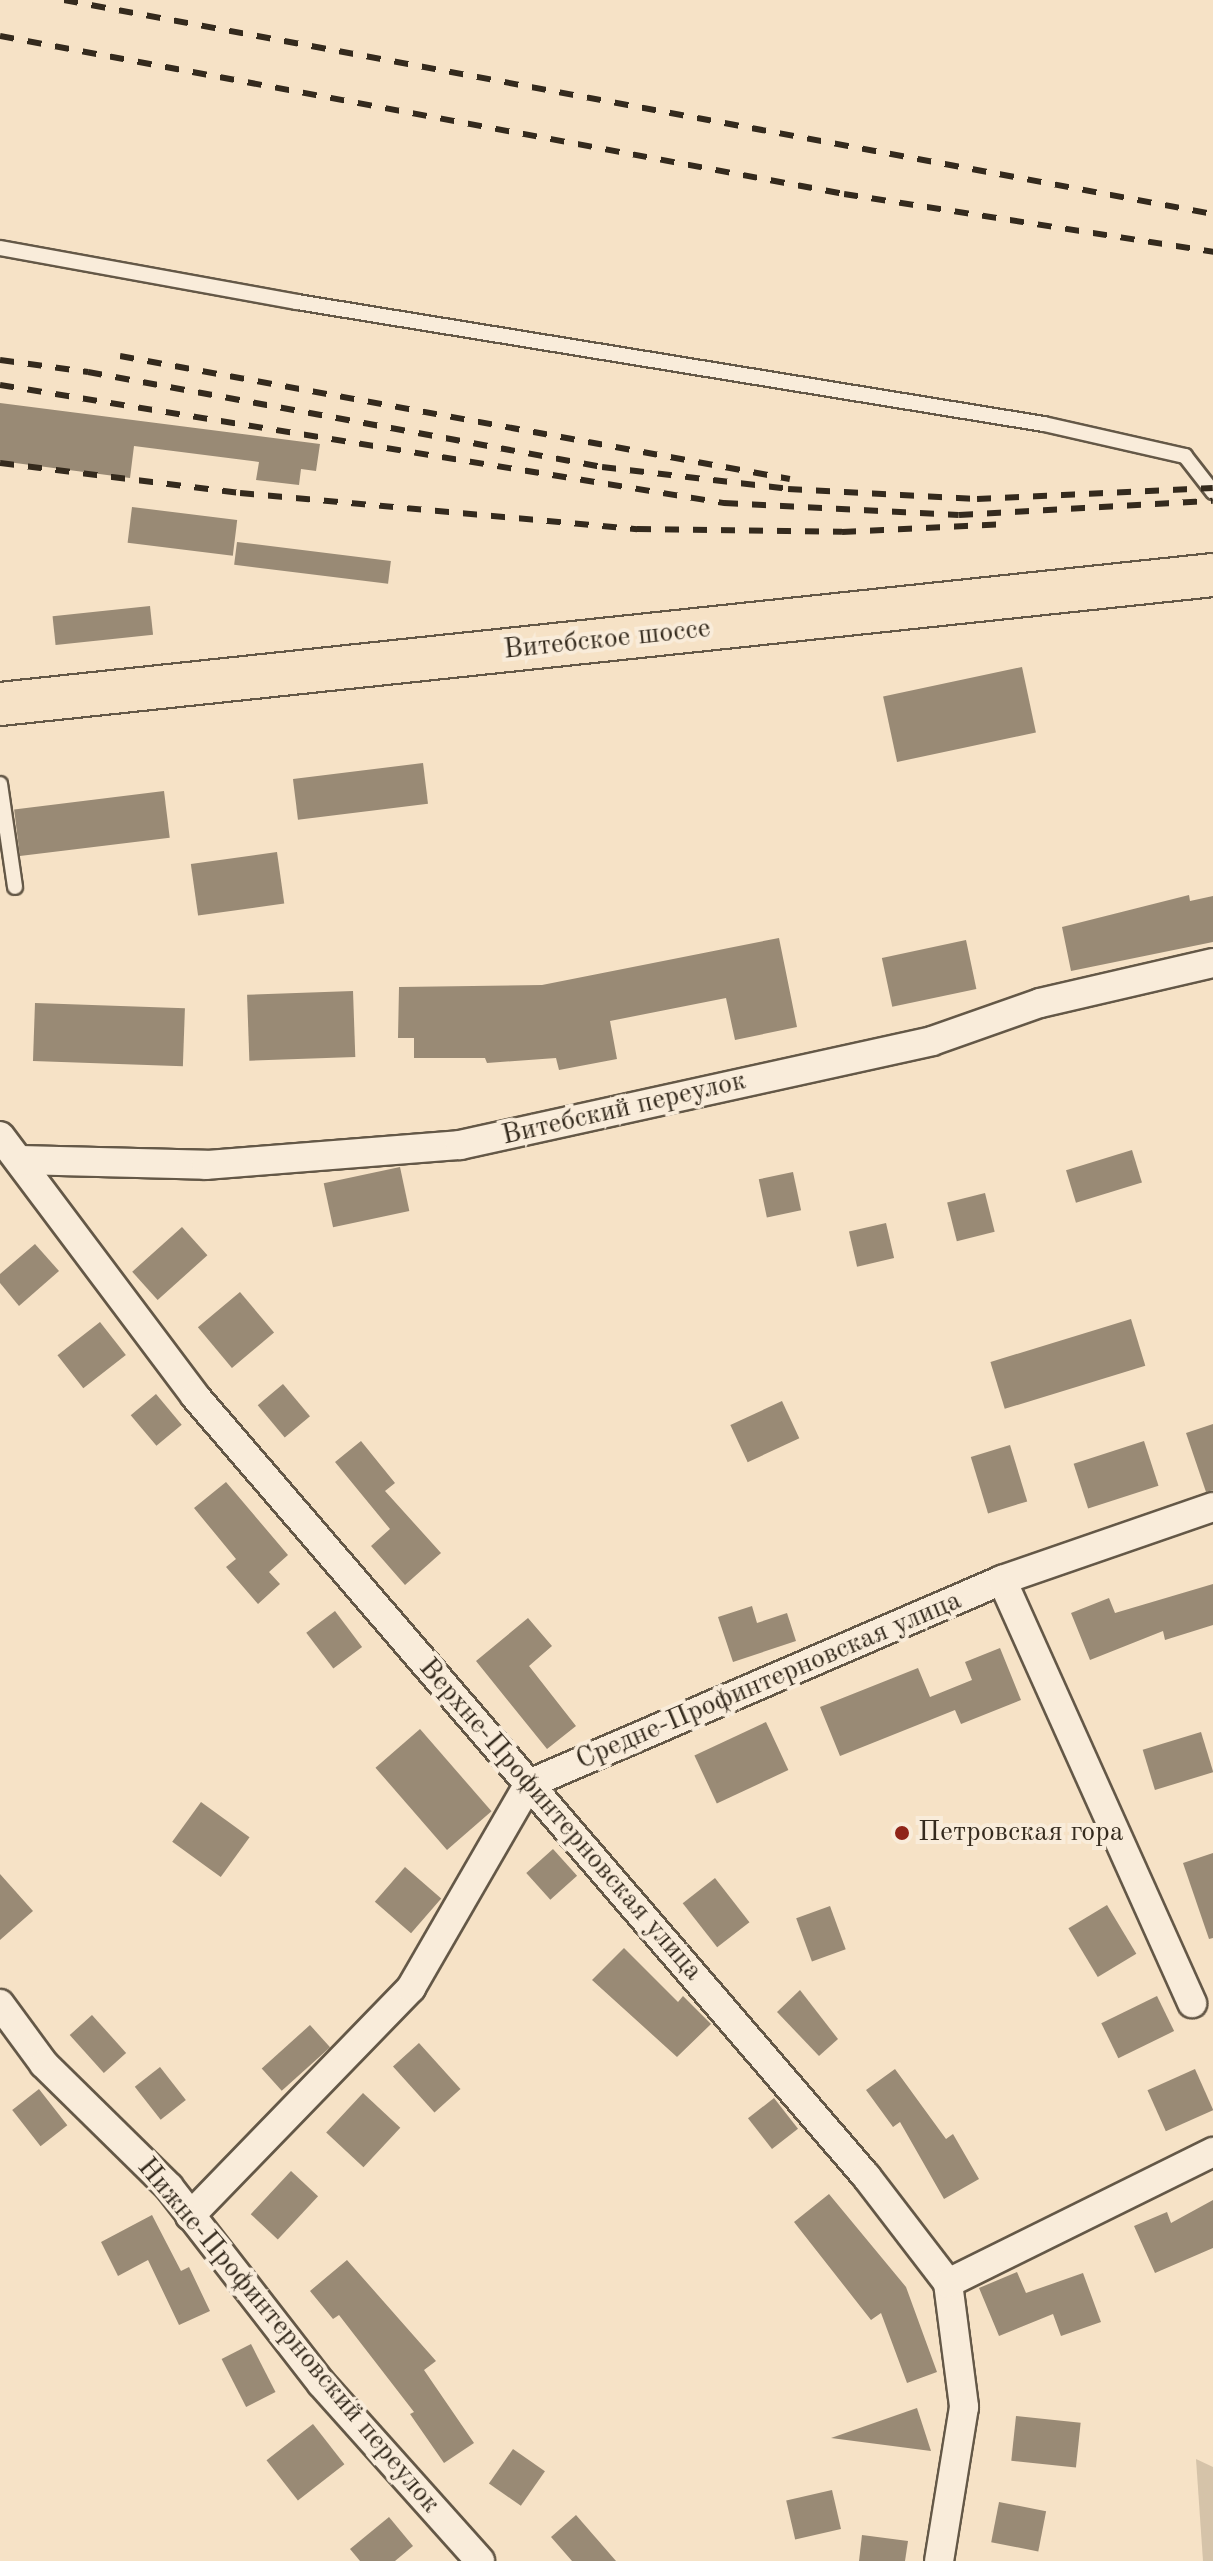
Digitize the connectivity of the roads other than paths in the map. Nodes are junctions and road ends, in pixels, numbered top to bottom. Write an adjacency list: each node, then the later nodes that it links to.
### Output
1 (0, 248): 2 (lane)
2 (1213, 492)
3 (1213, 575): 4 (main road, Витебское шоссе)
4 (0, 704)
5 (0, 784): 6 (lane)
6 (1, 804): 7 (lane)
7 (15, 887)
8 (1213, 963): 10 (street, Витебский переулок)
9 (0, 1136): 10 (street, Верхне-Профинтерновская улица)
10 (20, 1160): 13 (street, Верхне-Профинтерновская улица)
11 (1213, 1507): 12 (street, Средне-Профинтерновская улица)
12 (1002, 1580): 13 (street, Средне-Профинтерновская улица); 14 (street)
13 (529, 1784): 17 (street); 18 (street, Верхне-Профинтерновская улица)
14 (1192, 2003)
15 (0, 2004): 17 (street, Нижне-Профинтерновский переулок)
16 (1213, 2152): 18 (street)
17 (190, 2216): 19 (street, Нижне-Профинтерновский переулок)
18 (948, 2283): 20 (street)
19 (480, 2561)
20 (939, 2561)

